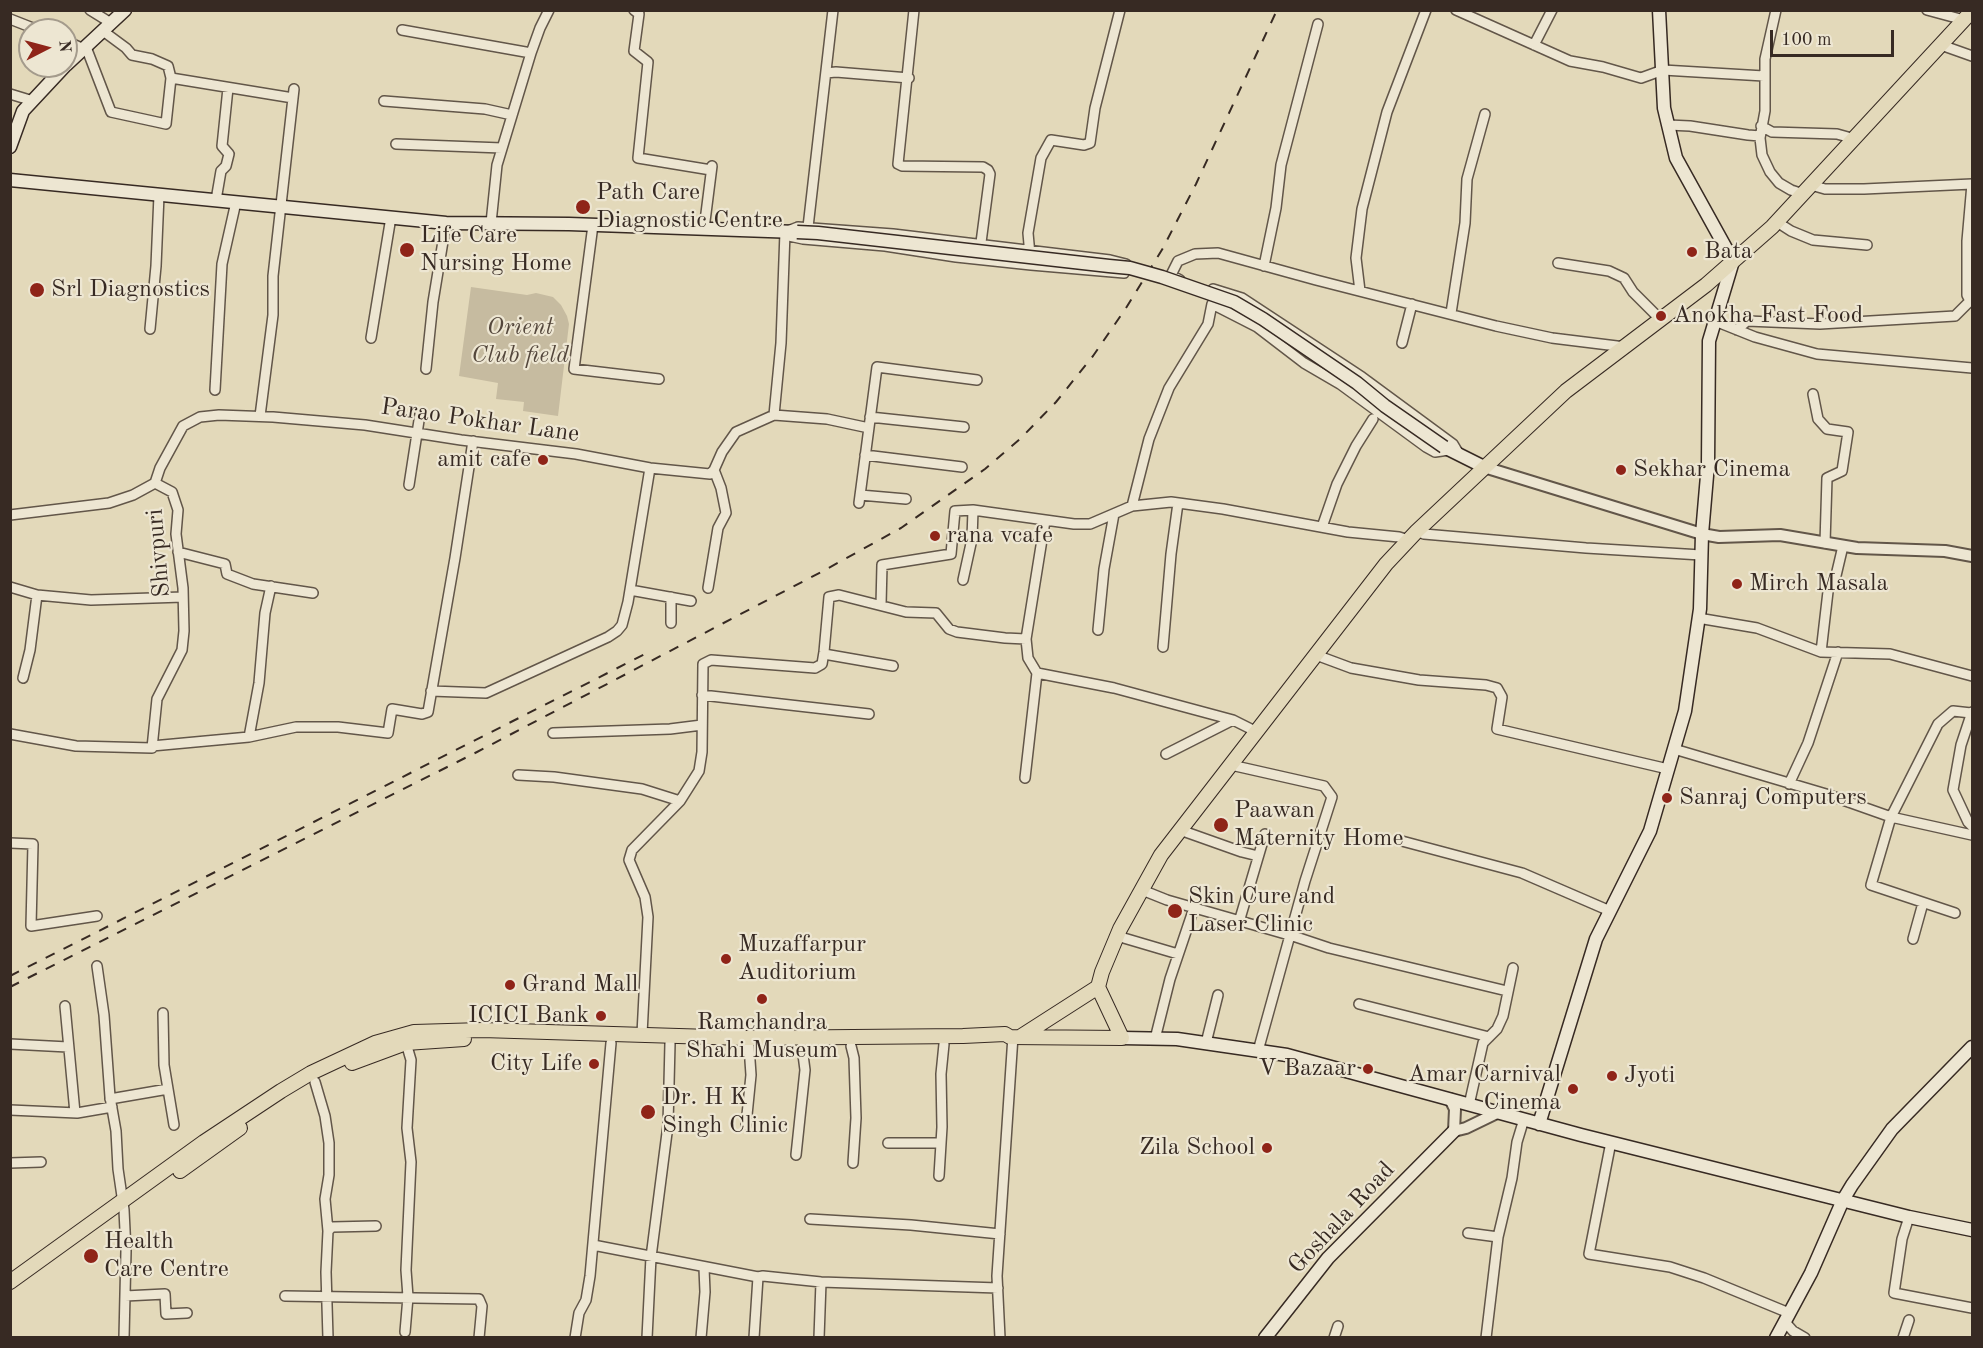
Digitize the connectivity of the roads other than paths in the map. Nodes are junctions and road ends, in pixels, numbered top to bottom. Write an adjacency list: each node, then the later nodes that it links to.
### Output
1 (90, 10): 16 (street)
2 (125, 10): 16 (main road)
3 (549, 10): 22 (street)
4 (833, 10): 26 (street)
5 (914, 10): 30 (street)
6 (1120, 10): 59 (street)
7 (1426, 10): 65 (street)
8 (1456, 10): 19 (street)
9 (1552, 10): 19 (street)
10 (1659, 10): 25 (main road)
11 (1776, 10): 27 (street)
12 (1927, 10): 14 (street)
13 (638, 12): 55 (street)
14 (1969, 15): 20 (main road)
15 (1318, 24): 64 (street)
16 (107, 27): 21 (main road); 29 (street)
17 (402, 30): 22 (street)
18 (78, 45): 21 (street)
19 (1534, 45): 25 (street)
20 (1941, 45): 24 (street); 39 (main road)
21 (85, 48): 23 (main road); 29 (street)
22 (531, 53): 36 (street)
23 (78, 55)
24 (1972, 56)
25 (1663, 70): 27 (street); 37 (main road)
26 (826, 73): 30 (street); 56 (street)
27 (1764, 76): 38 (street)
28 (55, 78): 33 (main road)
29 (171, 78): 31 (street)
30 (909, 78): 58 (street)
31 (228, 88): 47 (street); 49 (street)
32 (10, 94): 33 (street)
33 (33, 101): 41 (main road)
34 (384, 101): 36 (street)
35 (1485, 114): 68 (street)
36 (512, 115): 42 (street)
37 (1668, 125): 38 (street); 61 (main road)
38 (1760, 131): 39 (street); 45 (street)
39 (1855, 139): 45 (main road)
40 (396, 144): 42 (street)
41 (10, 147)
42 (502, 148): 53 (street)
43 (10, 180): 46 (main road)
44 (1972, 184): 45 (street); 66 (street)
45 (1807, 190): 51 (main road)
46 (159, 195): 47 (main road); 71 (street)
47 (216, 200): 48 (main road)
48 (236, 202): 49 (main road); 80 (street)
49 (281, 206): 50 (main road); 84 (street)
50 (391, 217): 52 (main road); 73 (street)
51 (1777, 222): 57 (street); 61 (main road)
52 (446, 223): 53 (main road); 77 (street)
53 (491, 223): 54 (main road)
54 (593, 225): 55 (main road); 78 (street)
55 (704, 229): 56 (main road)
56 (796, 230): 58 (street); 60 (street); 83 (street); 91 (main road, bridge)
57 (1867, 245)
58 (981, 246): 59 (street); 60 (street)
59 (1030, 251): 63 (street); 63 (street)
60 (979, 259): 63 (street)
61 (1733, 261): 69 (main road); 70 (main road)
62 (1558, 263): 69 (street)
63 (1031, 265)
64 (1264, 266): 65 (street); 91 (street)
65 (1360, 291): 67 (street)
66 (1971, 301): 72 (street)
67 (1412, 304): 68 (street); 74 (street)
68 (1451, 314): 75 (street)
69 (1661, 320): 75 (main road)
70 (1715, 321): 72 (street); 107 (main road)
71 (150, 329)
72 (1737, 330): 76 (street)
73 (371, 338)
74 (1402, 343)
75 (1625, 347): 94 (main road)
76 (1972, 368)
77 (426, 369)
78 (659, 379)
79 (977, 380): 85 (street)
80 (215, 390)
81 (1813, 394): 109 (street)
82 (420, 414): 89 (street)
83 (774, 415): 88 (street); 96 (street)
84 (260, 416): 89 (street, Parao Pokhar Lane); 97 (street, Parao Pokhar Lane)
85 (870, 417): 87 (street); 88 (street)
86 (1373, 419): 106 (street)
87 (964, 427)
88 (869, 428): 92 (street)
89 (418, 432): 90 (street, Parao Pokhar Lane); 98 (street)
90 (473, 441): 95 (street, Parao Pokhar Lane); 138 (street)
91 (1451, 450): 94 (main road); 101 (street)
92 (865, 455): 93 (street); 99 (street)
93 (962, 467)
94 (1484, 467): 107 (street); 108 (main road)
95 (650, 468): 96 (street, Parao Pokhar Lane); 118 (street)
96 (714, 470): 117 (street)
97 (155, 483): 104 (street); 111 (street, Shivpuri)
98 (409, 485)
99 (906, 500)
100 (1178, 503): 101 (street); 106 (street); 129 (street)
101 (1132, 506): 103 (street)
102 (973, 510): 105 (street); 114 (street); 124 (street)
103 (1114, 514): 105 (street); 127 (street)
104 (10, 515)
105 (1045, 521): 128 (street)
106 (1322, 527): 108 (street)
107 (1702, 534): 109 (street); 112 (main road)
108 (1413, 536): 112 (street); 133 (main road)
109 (1825, 543): 110 (street)
110 (1844, 546): 113 (street); 130 (street)
111 (178, 552): 115 (street); 121 (street, Shivpuri)
112 (1701, 555): 125 (main road)
113 (1972, 556)
114 (963, 580)
115 (271, 586): 119 (street); 147 (street)
116 (10, 588): 120 (street)
117 (708, 588)
118 (630, 590): 122 (street); 138 (street)
119 (313, 593)
120 (37, 595): 121 (street); 137 (street)
121 (183, 597): 148 (street, Shivpuri)
122 (671, 597): 123 (street); 126 (street)
123 (691, 601)
124 (881, 605): 128 (street); 132 (street)
125 (1698, 618): 130 (street); 149 (main road)
126 (670, 623)
127 (1098, 630)
128 (1026, 639): 135 (street)
129 (1163, 647)
130 (1821, 652): 131 (street)
131 (1838, 652): 136 (street); 155 (street)
132 (824, 654): 134 (street); 139 (street)
133 (1316, 655): 144 (main road); 152 (street)
134 (893, 666)
135 (1037, 673): 142 (street); 154 (street)
136 (1972, 676)
137 (23, 678)
138 (431, 691): 147 (street)
139 (702, 695): 141 (street); 143 (street)
140 (1972, 713): 157 (street); 158 (street)
141 (869, 714)
142 (1233, 720): 144 (street); 150 (street)
143 (702, 725): 145 (street); 156 (street)
144 (1255, 731): 151 (main road)
145 (553, 733)
146 (10, 734): 148 (street)
147 (249, 737): 148 (street)
148 (152, 746)
149 (1674, 749): 152 (main road); 155 (street)
150 (1166, 754)
151 (1231, 765): 159 (main road); 172 (street)
152 (1668, 769): 168 (main road)
153 (518, 775): 156 (street)
154 (1025, 778)
155 (1789, 784): 157 (street)
156 (680, 801): 184 (street)
157 (1891, 817): 161 (street); 166 (street)
158 (1972, 826)
159 (1180, 830): 164 (street); 165 (main road)
160 (1265, 834): 164 (street)
161 (1972, 836)
162 (1398, 840): 168 (street)
163 (10, 843): 170 (street)
164 (1258, 856): 171 (street)
165 (1142, 890): 167 (street); 173 (main road)
166 (1923, 903): 169 (street); 174 (street)
167 (1194, 908): 171 (street); 175 (street)
168 (1610, 911): 210 (main road)
169 (1955, 914)
170 (97, 916)
171 (1239, 922): 172 (street)
172 (1290, 935): 179 (street); 200 (street)
173 (1117, 936): 175 (street); 178 (main road)
174 (1913, 939)
175 (1178, 954): 188 (street)
176 (97, 966): 204 (street)
177 (1513, 968): 179 (street)
178 (1098, 987): 185 (main road); 187 (main road)
179 (1507, 991): 186 (street)
180 (1218, 995): 192 (street)
181 (1359, 1004): 186 (street)
182 (65, 1006): 197 (street)
183 (163, 1013): 202 (street)
184 (642, 1034): 185 (main road); 223 (main road)
185 (1014, 1037): 187 (main road); 194 (main road); 230 (street)
186 (1488, 1037): 205 (street)
187 (1122, 1038): 188 (main road)
188 (1155, 1039): 192 (main road)
189 (406, 1043): 190 (main road); 201 (main road); 242 (street)
190 (611, 1043): 191 (main road); 232 (street)
191 (670, 1043): 195 (main road); 233 (street)
192 (1206, 1043): 200 (main road)
193 (10, 1044): 197 (street)
194 (944, 1044): 196 (main road); 216 (street)
195 (749, 1046): 198 (main road); 212 (street)
196 (851, 1046): 198 (main road); 219 (street)
197 (68, 1047): 208 (street)
198 (802, 1047): 217 (street)
199 (1972, 1047): 222 (main road)
200 (1258, 1051): 203 (main road)
201 (315, 1082): 223 (main road); 228 (street)
202 (168, 1089): 204 (street); 211 (street)
203 (1450, 1099): 205 (main road); 213 (street)
204 (111, 1103): 208 (street); 223 (street)
205 (1469, 1105): 207 (main road)
206 (10, 1110): 208 (street)
207 (1498, 1112): 209 (main road); 213 (street)
208 (75, 1113)
209 (1524, 1119): 210 (main road); 231 (street)
210 (1539, 1124): 214 (main road)
211 (174, 1125)
212 (746, 1125)
213 (1454, 1131): 259 (main road, Goshala Road)
214 (1611, 1142): 222 (main road); 246 (street)
215 (888, 1143): 216 (street)
216 (941, 1143): 221 (street)
217 (796, 1155)
218 (41, 1162): 220 (street)
219 (853, 1162)
220 (10, 1163)
221 (939, 1176)
222 (1843, 1200): 224 (main road); 246 (main road)
223 (123, 1206): 236 (main road); 239 (main road); 240 (street)
224 (1910, 1217): 227 (main road); 244 (street)
225 (810, 1219): 230 (street)
226 (376, 1226): 228 (street)
227 (1972, 1230)
228 (328, 1231): 243 (street)
229 (1468, 1233): 231 (street)
230 (1000, 1234): 238 (street)
231 (1498, 1237): 261 (street)
232 (593, 1245): 233 (street); 253 (street)
233 (651, 1257): 234 (street); 254 (street)
234 (704, 1268): 235 (street); 255 (street)
235 (758, 1277): 237 (street); 256 (street)
236 (10, 1282)
237 (820, 1282): 238 (street); 257 (street)
238 (999, 1288): 258 (street)
239 (10, 1293)
240 (125, 1296): 245 (street); 250 (street)
241 (285, 1296): 243 (street)
242 (408, 1297): 243 (street); 249 (street); 252 (street)
243 (327, 1298): 251 (street)
244 (1972, 1308)
245 (187, 1313)
246 (1787, 1318): 262 (main road); 263 (street)
247 (1909, 1320): 264 (street)
248 (1338, 1326): 260 (street)
249 (405, 1332)
250 (124, 1338)
251 (328, 1338)
252 (479, 1338)
253 (575, 1338)
254 (647, 1338)
255 (701, 1338)
256 (754, 1338)
257 (819, 1338)
258 (1000, 1338)
259 (1265, 1338)
260 (1334, 1338)
261 (1486, 1338)
262 (1776, 1338)
263 (1805, 1338)
264 (1903, 1338)

